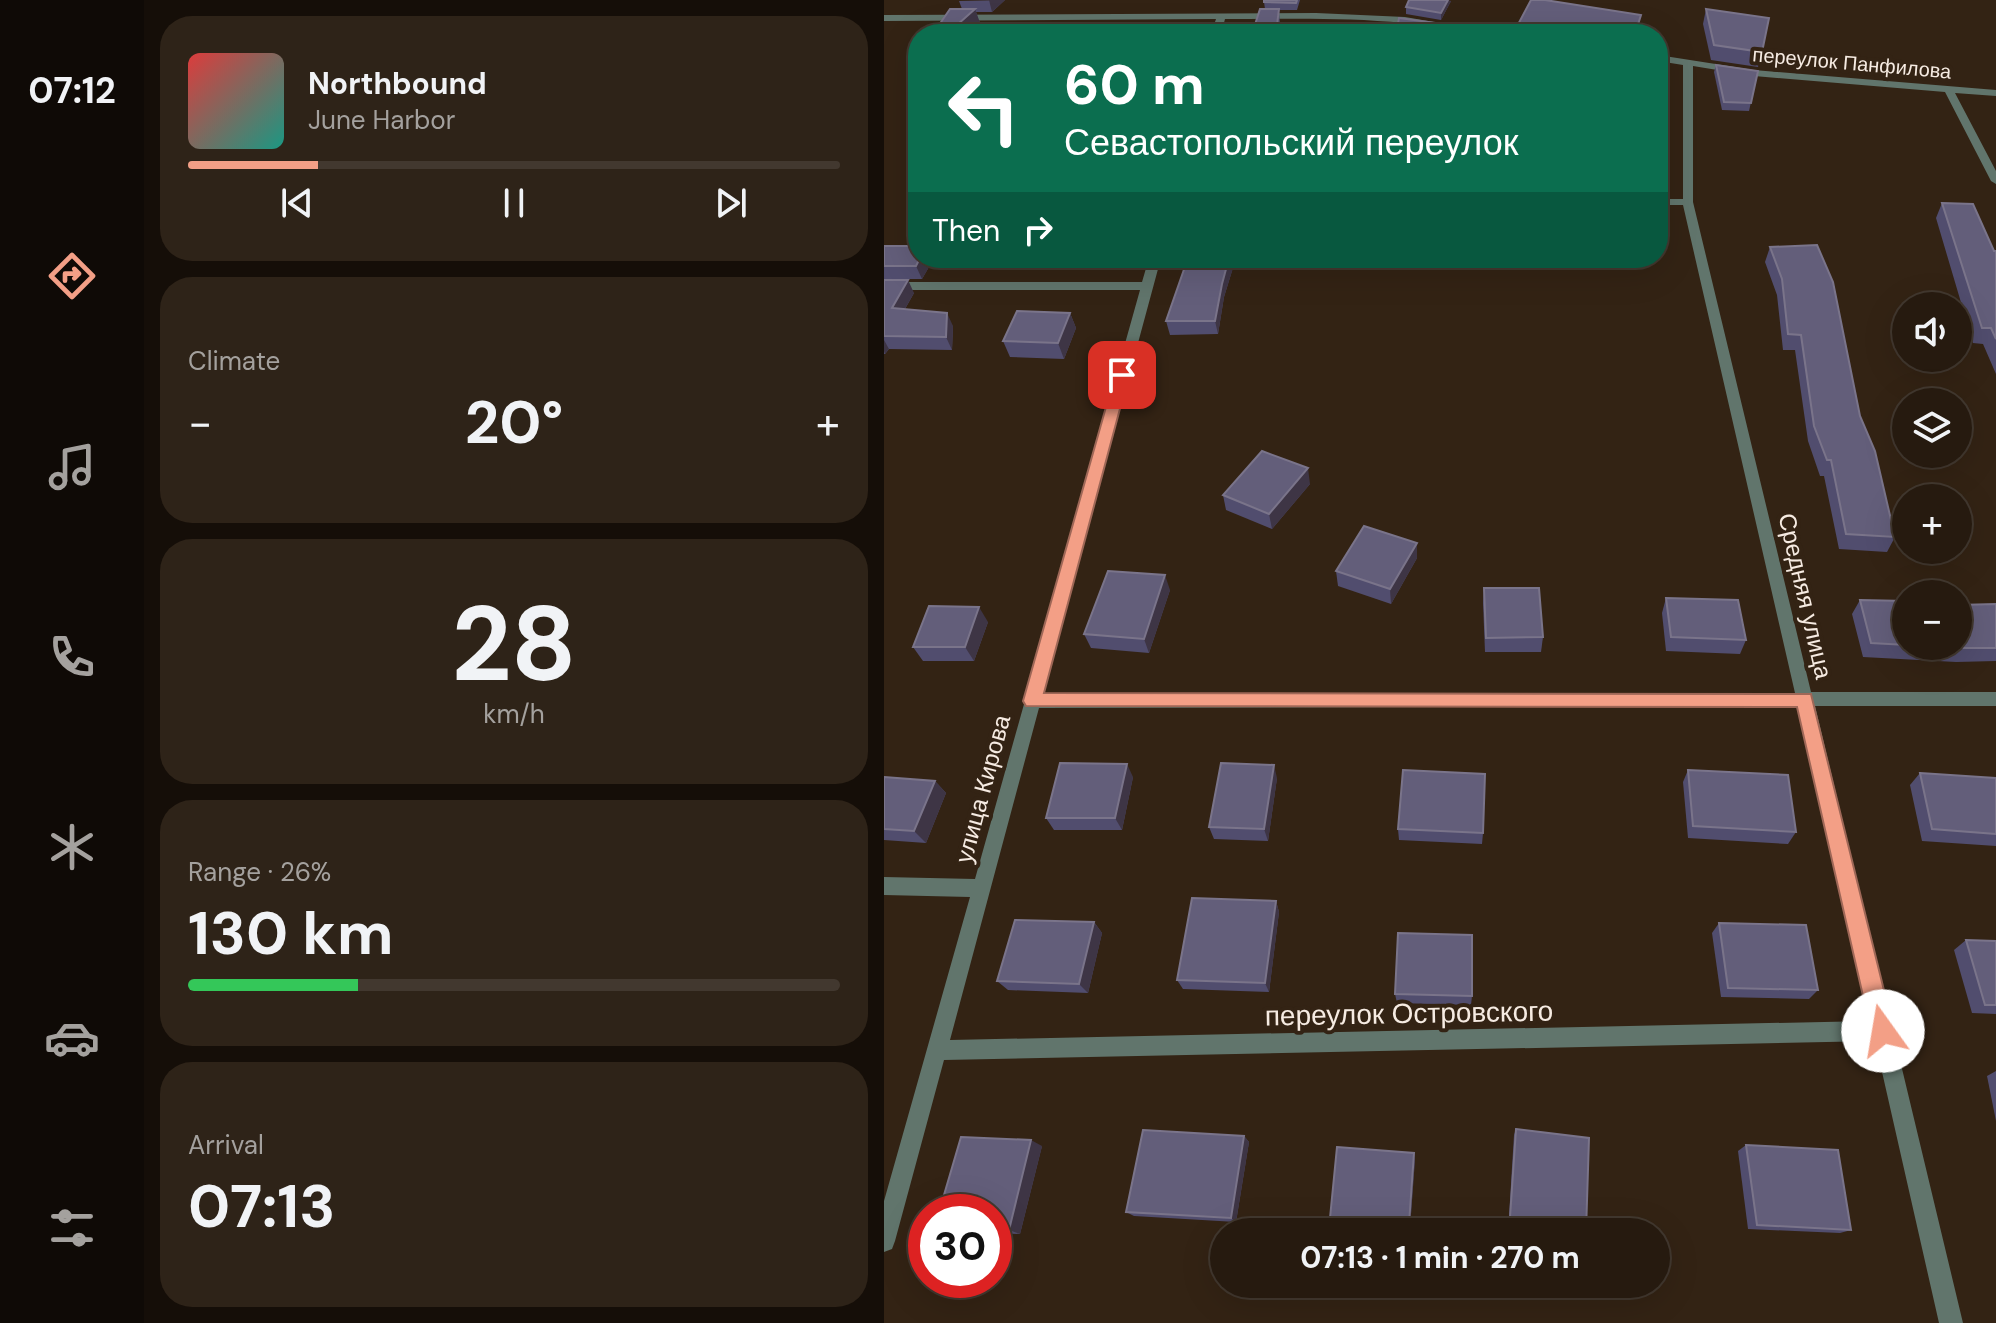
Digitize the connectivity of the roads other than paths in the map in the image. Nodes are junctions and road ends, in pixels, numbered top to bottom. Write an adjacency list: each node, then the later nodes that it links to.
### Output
1 (1221, 16): 2 (street); 3 (street); 4 (street)
2 (884, 18)
3 (1219, 24)
4 (1432, 24)
5 (1668, 60): 6 (street, переулок Панфилова)
6 (1688, 63): 7 (street, переулок Панфилова); 11 (street, Средняя улица)
7 (1949, 90): 8 (street, переулок Панфилова); 9 (street)
8 (1996, 93)
9 (1996, 181)
10 (1668, 202): 11 (street)
11 (1688, 202): 16 (street, Средняя улица)
12 (1152, 268): 14 (street, улица Кирова)
13 (884, 286): 14 (street)
14 (1147, 286): 17 (street, улица Кирова)
15 (1996, 699): 16 (street)
16 (1805, 700): 17 (street); 20 (street, Средняя улица)
17 (1033, 701): 19 (street, улица Кирова)
18 (884, 886): 19 (street)
19 (981, 888): 21 (street, улица Кирова)
20 (1883, 1031): 21 (street, переулок Островского); 23 (street, Средняя улица)
21 (936, 1050): 22 (street, улица Кирова)
22 (884, 1241)
23 (1951, 1323)

